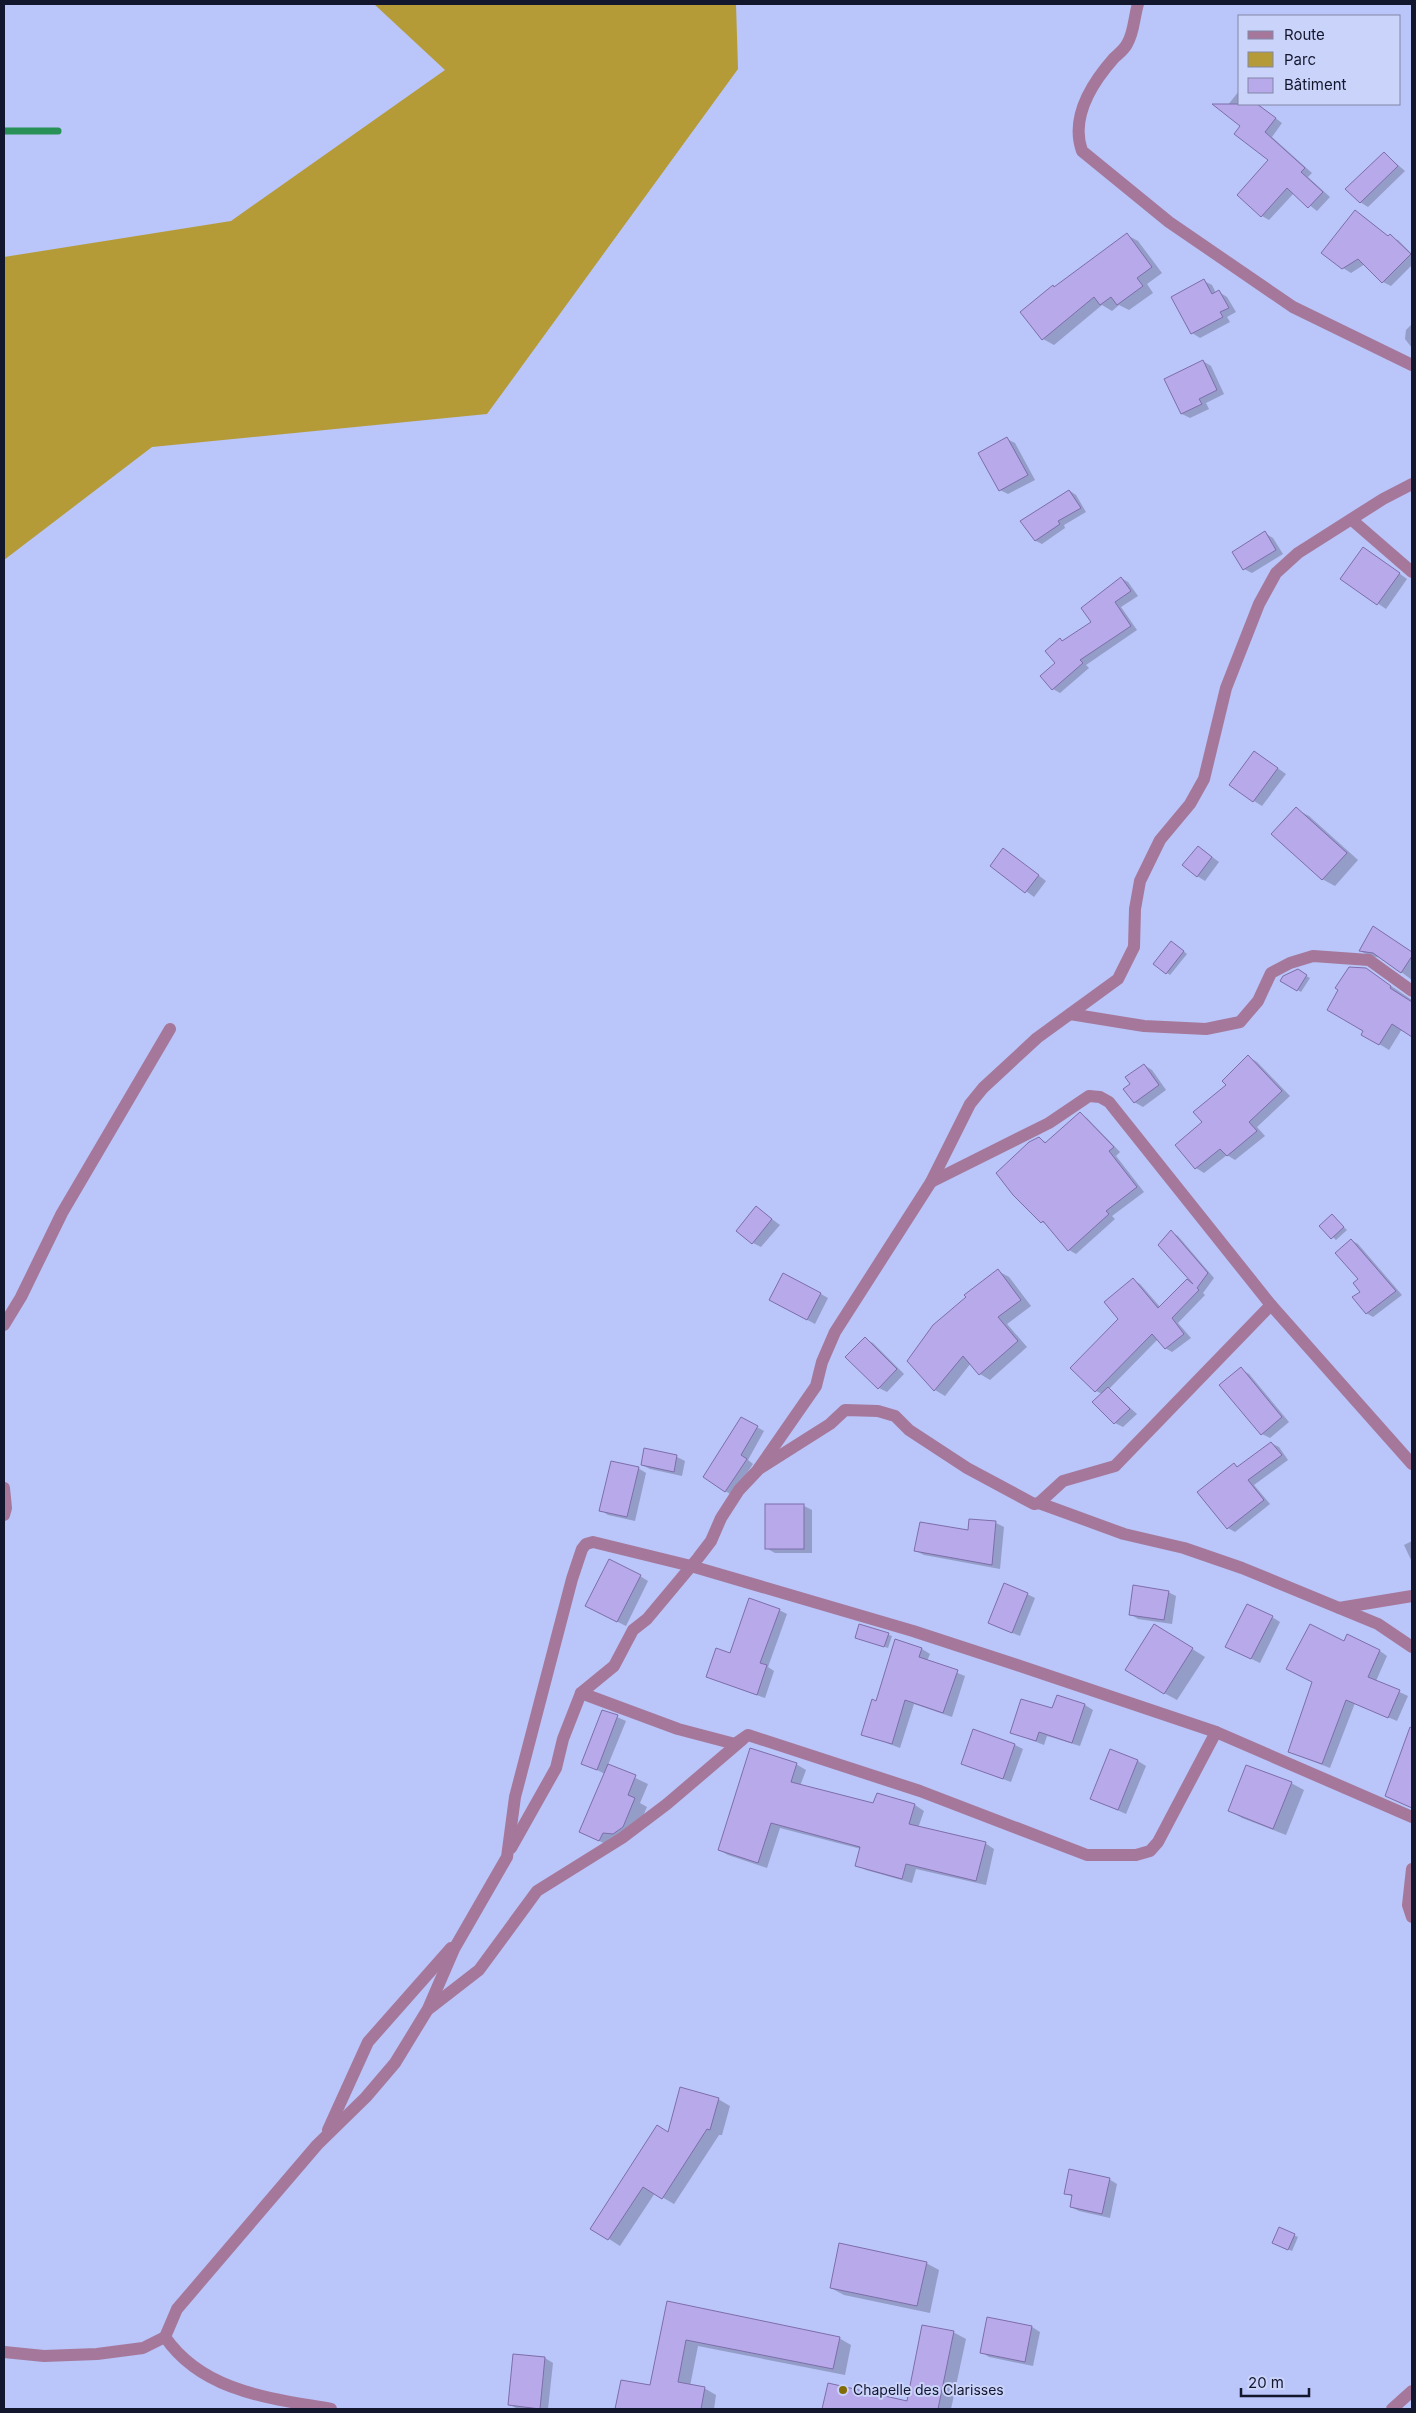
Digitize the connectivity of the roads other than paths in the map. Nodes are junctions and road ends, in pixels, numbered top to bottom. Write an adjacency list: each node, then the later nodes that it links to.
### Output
1 (1138, 4): 2 (street)
2 (1412, 365)
3 (1412, 484): 4 (street)
4 (1352, 520): 5 (street); 7 (street)
5 (1412, 572)
6 (1412, 990): 7 (street)
7 (1070, 1014): 9 (street)
8 (170, 1029): 11 (street)
9 (931, 1182): 10 (street); 13 (street)
10 (1271, 1305): 12 (street); 15 (street)
11 (4, 1325)
12 (1412, 1464)
13 (757, 1471): 15 (street); 17 (street)
14 (4, 1488): 16 (street)
15 (1039, 1503): 19 (street)
16 (4, 1515)
17 (691, 1566): 21 (street); 22 (street); 25 (street)
18 (1412, 1596): 19 (street)
19 (1337, 1608): 20 (street)
20 (1412, 1647)
21 (581, 1693): 23 (street); 25 (street)
22 (1216, 1732): 23 (street); 24 (street)
23 (748, 1735): 29 (street)
24 (1412, 1817)
25 (507, 1857): 28 (street)
26 (1412, 1869): 27 (street)
27 (1412, 1917)
28 (462, 1935): 29 (street); 30 (street)
29 (428, 2009): 30 (street)
30 (324, 2137): 31 (street)
31 (165, 2337): 32 (street); 34 (street)
32 (4, 2352)
33 (1412, 2391): 35 (street)
34 (331, 2409)
35 (1392, 2409)

